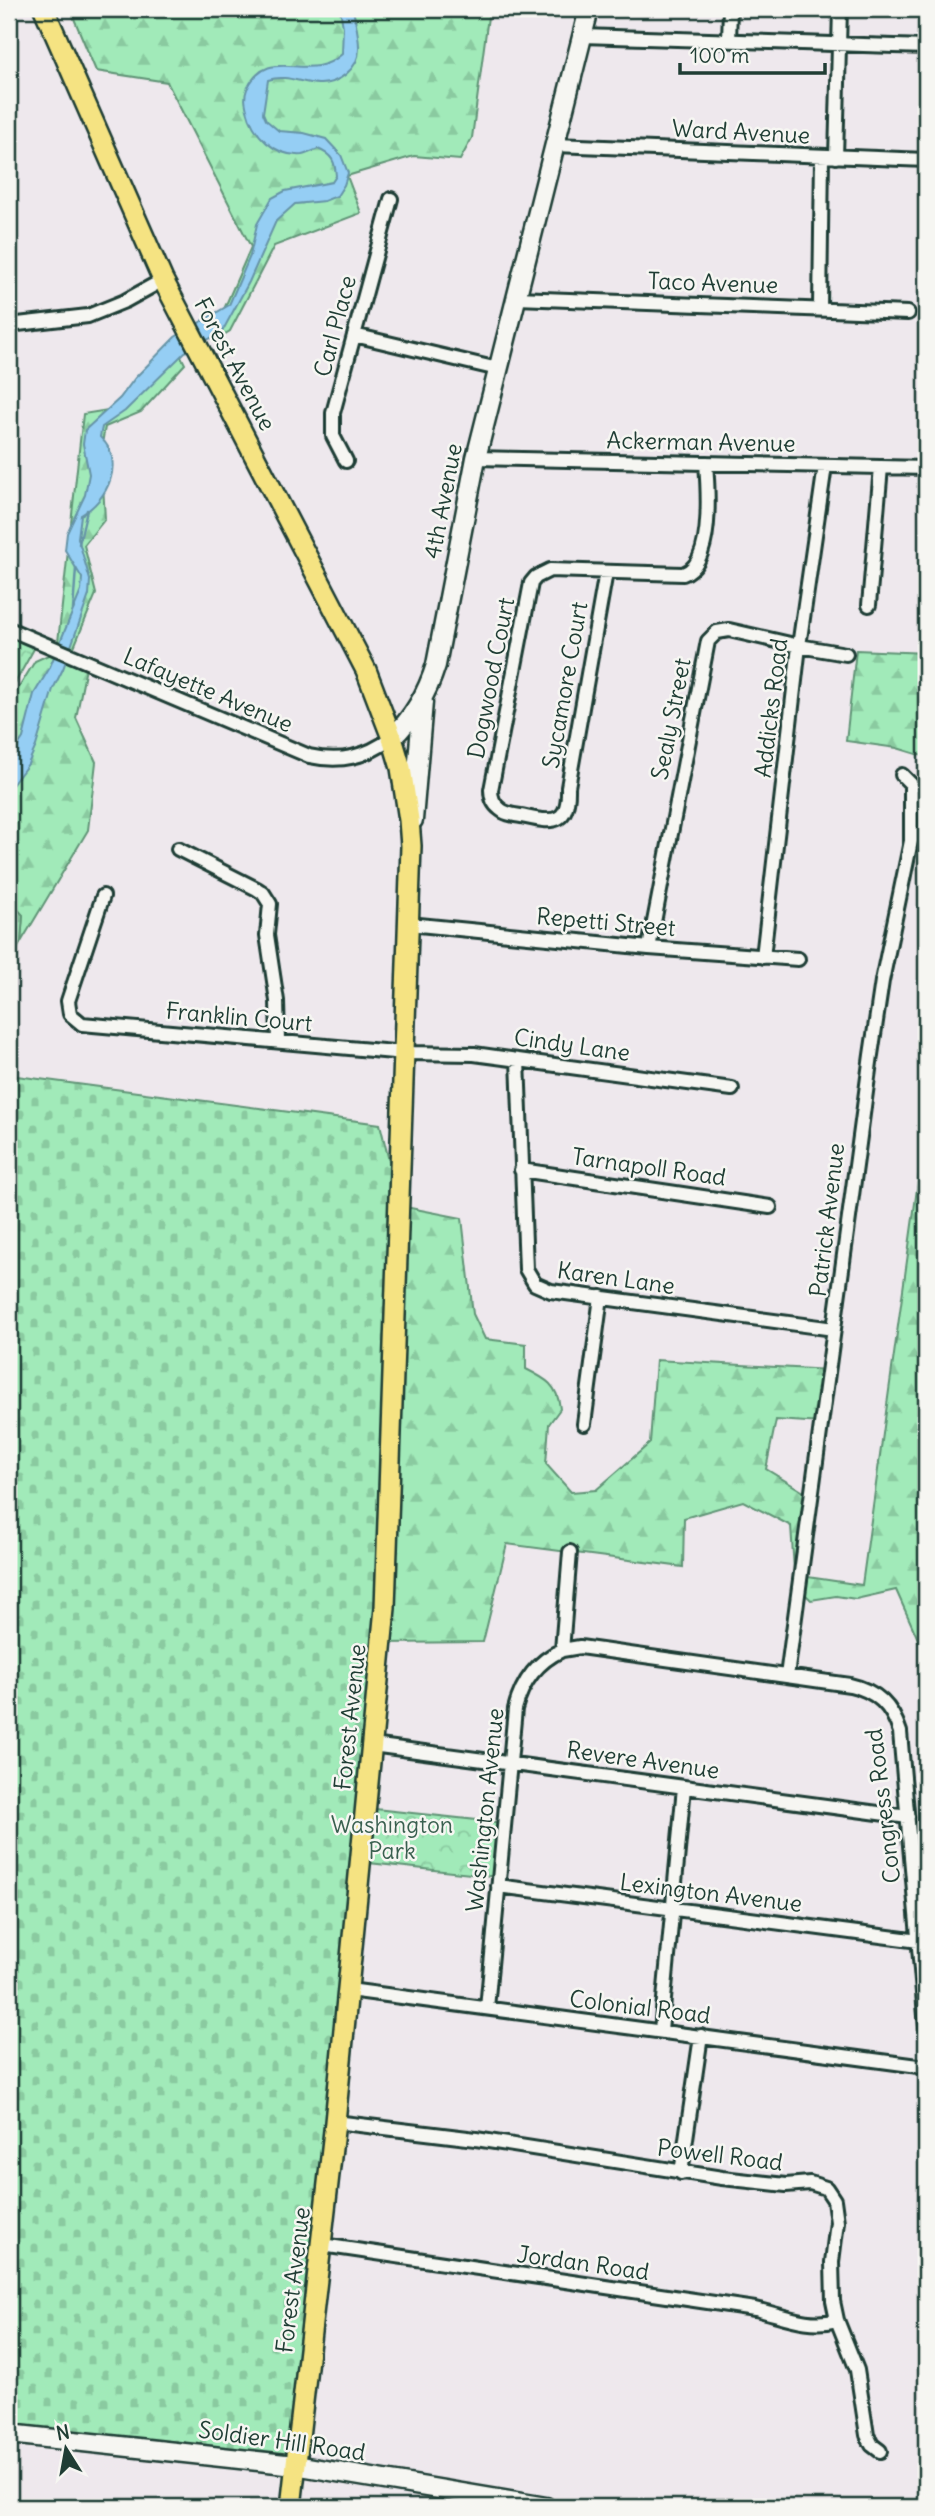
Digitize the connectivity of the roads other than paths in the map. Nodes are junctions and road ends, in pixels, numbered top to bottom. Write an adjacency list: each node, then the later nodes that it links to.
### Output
1 (44, 9): 14 (main road, Forest Avenue)
2 (589, 9): 5 (main road, 4th Avenue)
3 (730, 9): 6 (street)
4 (840, 9): 7 (street)
5 (582, 36): 6 (street); 9 (main road, 4th Avenue)
6 (730, 41): 7 (street)
7 (839, 44): 8 (street); 11 (street)
8 (926, 47)
9 (555, 145): 10 (street, Ward Avenue); 15 (main road, 4th Avenue)
10 (822, 157): 11 (street, Ward Avenue); 16 (street)
11 (836, 157): 12 (street, Ward Avenue)
12 (926, 160)
13 (391, 199): 19 (street, Carl Place)
14 (163, 280): 18 (street); 33 (main road, Forest Avenue)
15 (517, 298): 16 (street, Taco Avenue); 20 (main road, 4th Avenue)
16 (820, 308): 17 (street, Taco Avenue)
17 (908, 313)
18 (9, 325)
19 (354, 335): 20 (street); 22 (street, Carl Place)
20 (498, 369): 21 (main road, 4th Avenue)
21 (475, 458): 23 (street, Ackerman Avenue); 32 (main road, 4th Avenue)
22 (346, 461)
23 (706, 463): 24 (street, Ackerman Avenue); 27 (street, Dogwood Court)
24 (825, 466): 25 (street, Ackerman Avenue); 30 (street, Addicks Road)
25 (881, 467): 26 (street, Ackerman Avenue); 28 (street)
26 (926, 468)
27 (606, 572): 35 (street, Sycamore Court); 35 (street, Dogwood Court)
28 (869, 605)
29 (9, 629): 33 (street, Lafayette Avenue)
30 (799, 646): 31 (street, Sealy Street); 40 (street, Sealy Street); 41 (street, Addicks Road)
31 (846, 654)
32 (423, 698): 33 (main road, 4th Avenue); 36 (main road)
33 (392, 737): 36 (main road)
34 (902, 775): 50 (street, Patrick Avenue)
35 (568, 806)
36 (411, 846): 39 (main road)
37 (178, 849): 43 (street)
38 (103, 896): 43 (street, Franklin Court)
39 (409, 924): 40 (street, Repetti Street); 44 (main road)
40 (649, 948): 41 (street, Repetti Street)
41 (763, 957): 42 (street, Repetti Street)
42 (798, 959)
43 (278, 1041): 44 (street, Franklin Court)
44 (405, 1052): 45 (street, Cindy Lane); 55 (main road, Forest Avenue)
45 (518, 1059): 46 (street, Cindy Lane); 47 (street, Karen Lane)
46 (732, 1089)
47 (521, 1170): 48 (street, Tarnapoll Road); 49 (street, Karen Lane)
48 (770, 1207)
49 (601, 1297): 50 (street, Karen Lane); 51 (street)
50 (834, 1329): 54 (street, Patrick Avenue)
51 (584, 1424)
52 (570, 1552): 53 (street)
53 (562, 1650): 54 (street, Congress Road); 56 (street, Washington Avenue)
54 (787, 1676): 58 (street, Congress Road)
55 (372, 1745): 56 (street, Revere Avenue); 62 (main road, Forest Avenue)
56 (510, 1763): 57 (street, Revere Avenue); 59 (street, Washington Avenue)
57 (684, 1787): 58 (street, Revere Avenue); 60 (street)
58 (908, 1817): 61 (street, Congress Road)
59 (498, 1886): 60 (street, Lexington Avenue); 63 (street, Washington Avenue)
60 (673, 1909): 61 (street, Lexington Avenue); 65 (street)
61 (919, 1941): 64 (street, Congress Road)
62 (349, 1990): 63 (street, Colonial Road); 68 (main road, Forest Avenue)
63 (487, 2008): 65 (street, Colonial Road)
64 (926, 2027)
65 (661, 2031): 66 (street, Colonial Road)
66 (701, 2036): 67 (street, Colonial Road); 69 (street)
67 (926, 2067)
68 (335, 2122): 69 (street, Powell Road); 70 (main road, Forest Avenue)
69 (681, 2173): 71 (street, Powell Road)
70 (322, 2245): 71 (street, Jordan Road); 74 (main road, Forest Avenue)
71 (838, 2320): 73 (street, Powell Road)
72 (9, 2436): 74 (main road, Soldier Hill Road)
73 (880, 2451)
74 (295, 2465): 75 (main road, Forest Avenue); 76 (main road, Soldier Hill Road)
75 (291, 2507)
76 (546, 2507)

